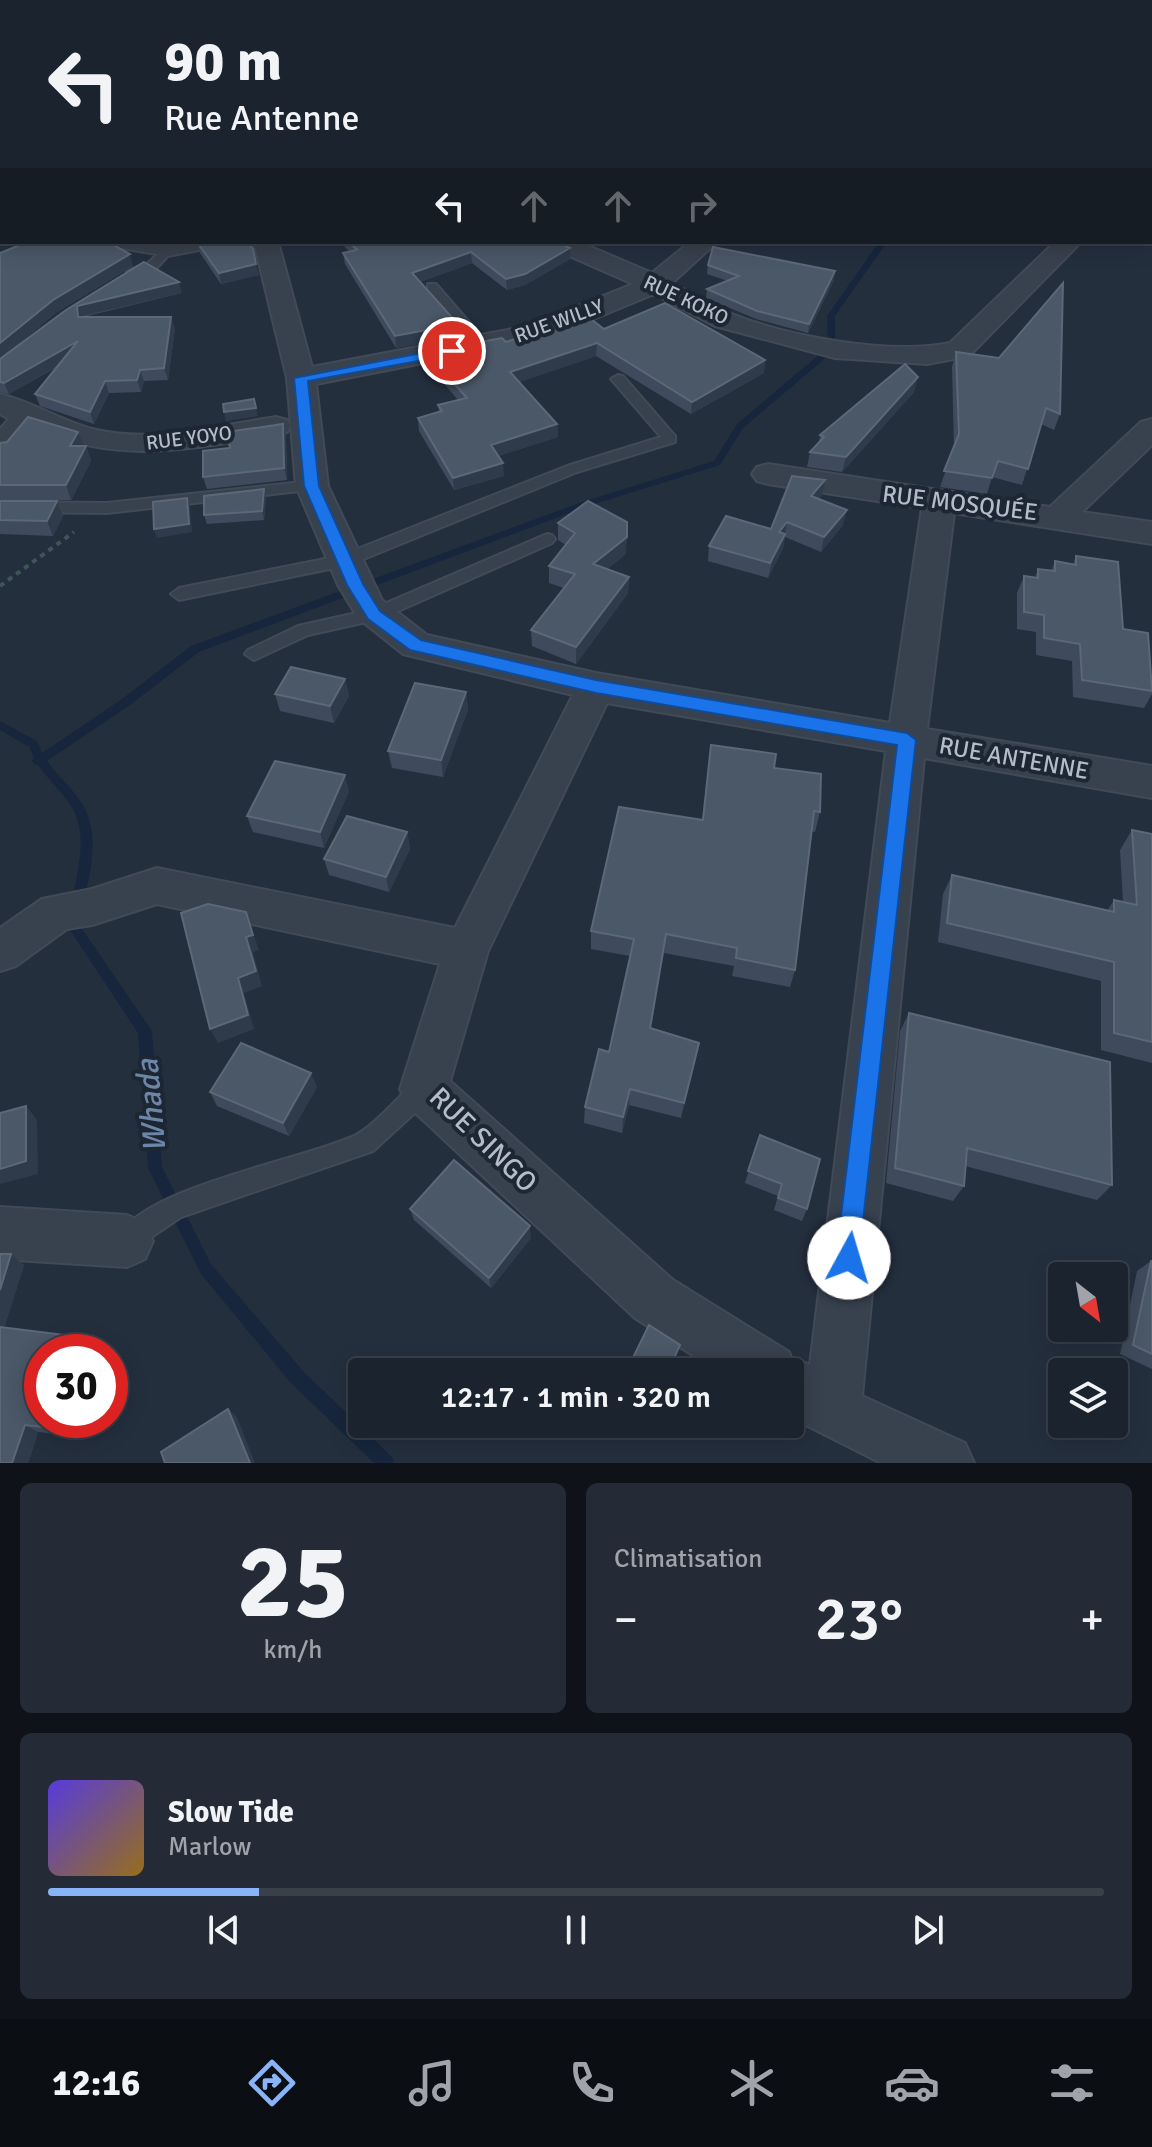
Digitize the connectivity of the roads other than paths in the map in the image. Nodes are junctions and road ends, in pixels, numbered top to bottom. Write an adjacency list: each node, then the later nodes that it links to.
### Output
1 (137, 244): 7 (street)
2 (194, 244): 7 (street)
3 (267, 244): 12 (street)
4 (563, 244): 9 (street, RUE KOKO)
5 (703, 244): 9 (street, RUE WILLY)
6 (1067, 244): 9 (street, RUE KOKO)
7 (168, 249): 8 (lane)
8 (115, 283)
9 (655, 284): 11 (street, RUE WILLY)
10 (432, 287): 11 (lane)
11 (482, 346): 12 (street, RUE WILLY)
12 (301, 378): 15 (street)
13 (618, 379): 25 (lane)
14 (13, 410): 15 (street, RUE YOYO); 17 (street, RUE YOYO)
15 (307, 422): 19 (street)
16 (1152, 428): 22 (street)
17 (0, 447)
18 (768, 474): 20 (street, RUE MOSQUÉE)
19 (312, 486): 21 (lane); 25 (street)
20 (939, 502): 22 (street, RUE MOSQUÉE); 29 (street)
21 (0, 507)
22 (1059, 516): 23 (street, RUE MOSQUÉE)
23 (1152, 533)
24 (547, 539): 25 (lane)
25 (360, 592): 26 (lane); 27 (lane); 28 (street, RUE ANTENNE)
26 (179, 594)
27 (254, 654)
28 (596, 687): 29 (street, RUE ANTENNE); 31 (street, RUE SINGO)
29 (907, 740): 30 (street, RUE ANTENNE); 37 (street)
30 (1152, 782)
31 (466, 950): 32 (street); 33 (street, RUE SINGO)
32 (0, 952)
33 (424, 1089): 35 (lane); 36 (street, RUE SINGO)
34 (0, 1233): 35 (street)
35 (127, 1241)
36 (747, 1358)
37 (811, 1398): 38 (street)
38 (945, 1463)

